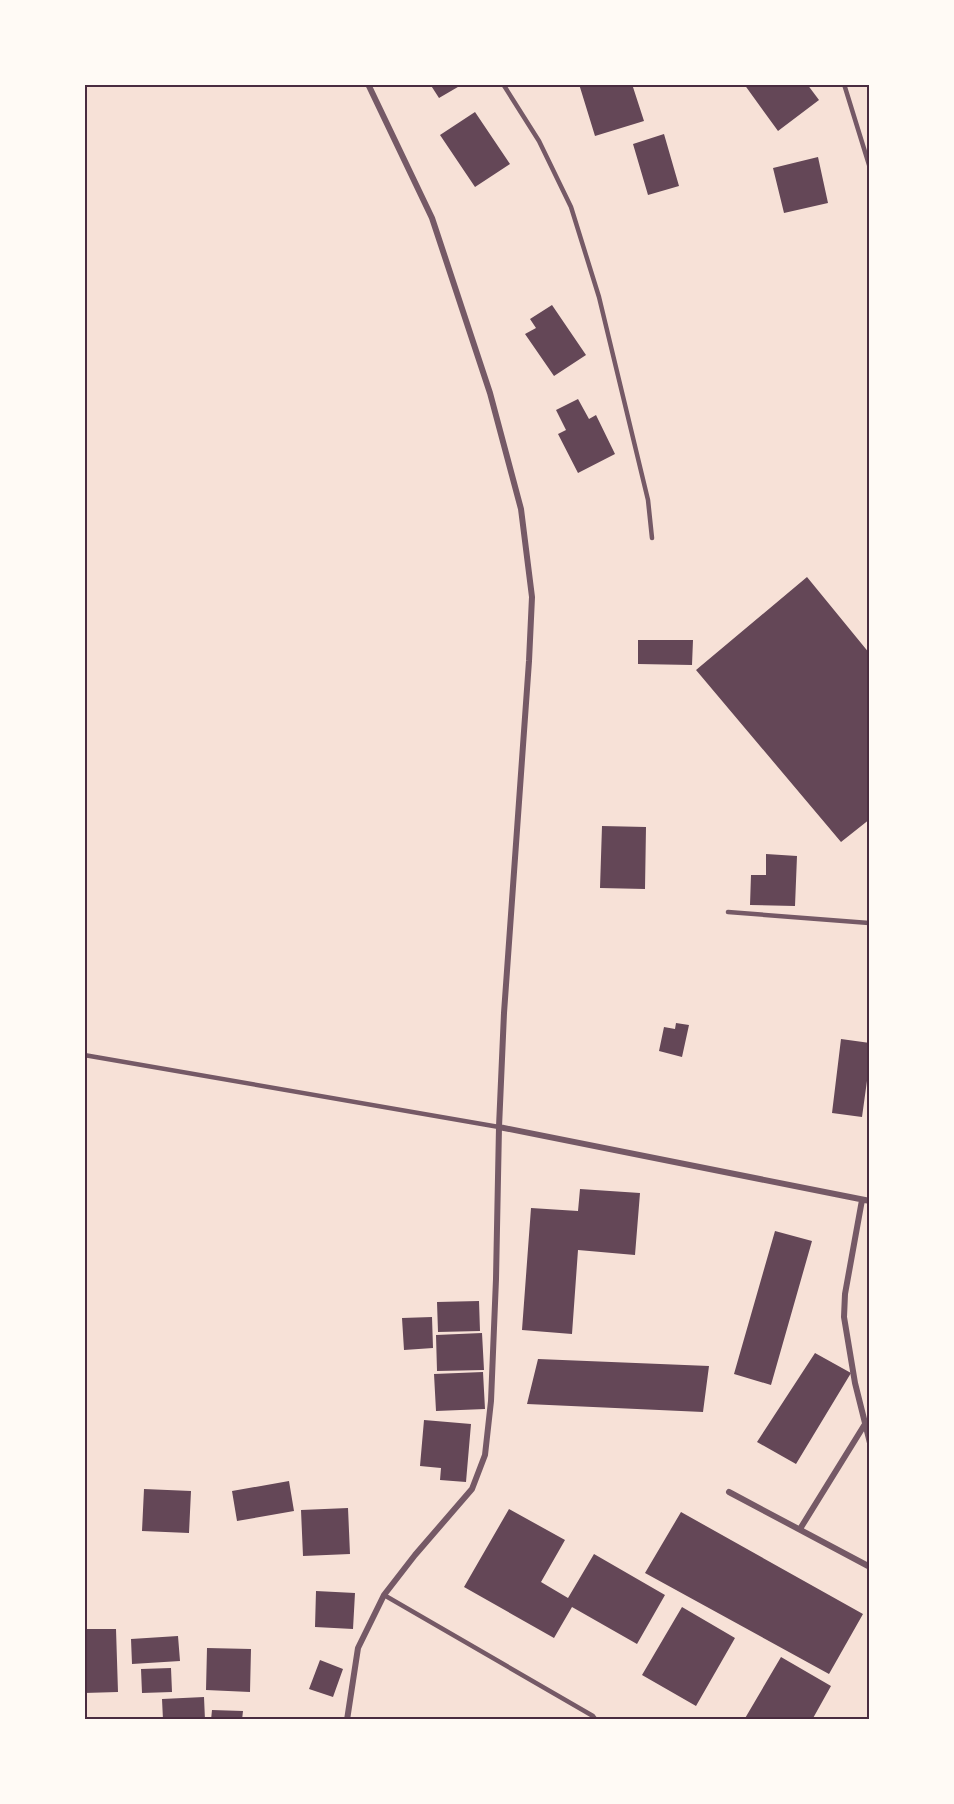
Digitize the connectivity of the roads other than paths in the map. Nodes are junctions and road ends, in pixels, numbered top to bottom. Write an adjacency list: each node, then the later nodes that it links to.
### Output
1 (368, 84): 9 (street)
2 (503, 84): 5 (lane)
3 (844, 84): 4 (lane)
4 (870, 168)
5 (652, 538)
6 (728, 912): 7 (lane)
7 (870, 925)
8 (84, 1055): 9 (lane)
9 (499, 1127): 10 (street); 17 (street)
10 (862, 1200): 11 (street); 12 (street)
11 (870, 1201)
12 (865, 1424): 13 (street); 15 (street)
13 (870, 1443)
14 (729, 1492): 15 (street)
15 (800, 1529): 16 (street)
16 (870, 1566)
17 (384, 1595): 18 (street); 19 (lane)
18 (346, 1720)
19 (596, 1720)

